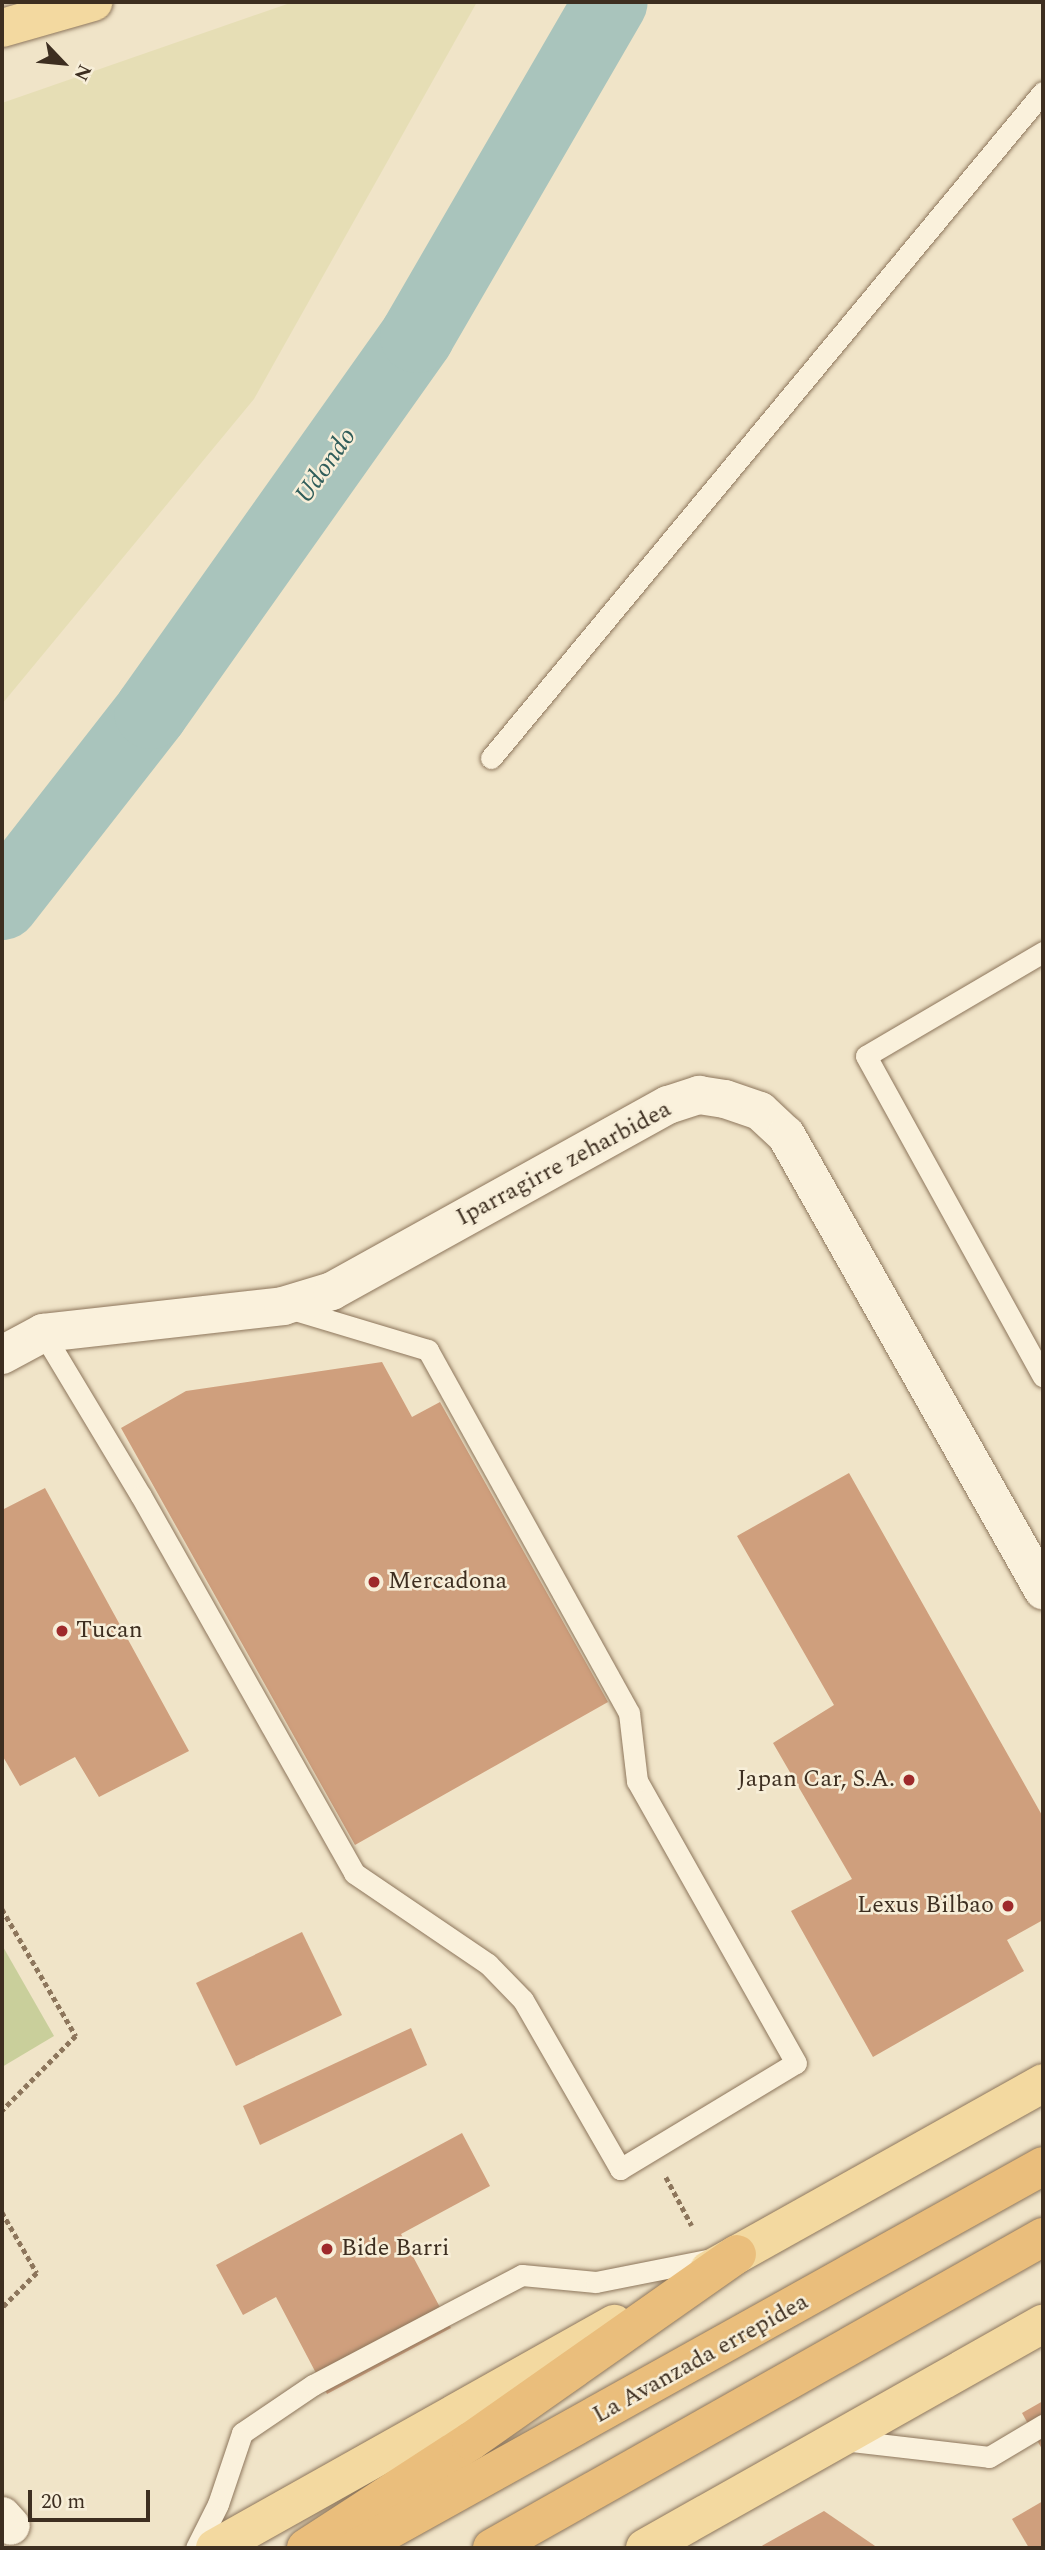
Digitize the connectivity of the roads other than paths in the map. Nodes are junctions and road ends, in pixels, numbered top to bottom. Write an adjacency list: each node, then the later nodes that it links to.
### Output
1 (93, 2): 2 (main road)
2 (2, 28)
3 (1043, 92): 4 (lane)
4 (491, 758)
5 (1043, 952): 9 (lane)
6 (282, 1306): 7 (street, Iparragirre zeharbidea); 10 (lane); 12 (street, Iparragirre zeharbidea)
7 (43, 1333): 8 (street, Iparragirre zeharbidea); 10 (lane)
8 (2, 1355)
9 (1043, 1376)
10 (510, 1499): 11 (lane)
11 (508, 1524)
12 (1043, 1590)
13 (1043, 2064): 15 (street)
14 (1043, 2083): 15 (main road)
15 (911, 2157): 18 (main road)
16 (1043, 2166): 25 (highway, La Avanzada errepidea)
17 (1043, 2238): 26 (highway)
18 (737, 2254): 22 (lane); 23 (main road); 24 (highway)
19 (1043, 2324): 21 (main road)
20 (1043, 2425): 21 (lane)
21 (837, 2440): 27 (main road)
22 (196, 2548)
23 (215, 2548)
24 (306, 2548)
25 (357, 2548)
26 (492, 2548)
27 (645, 2548)

